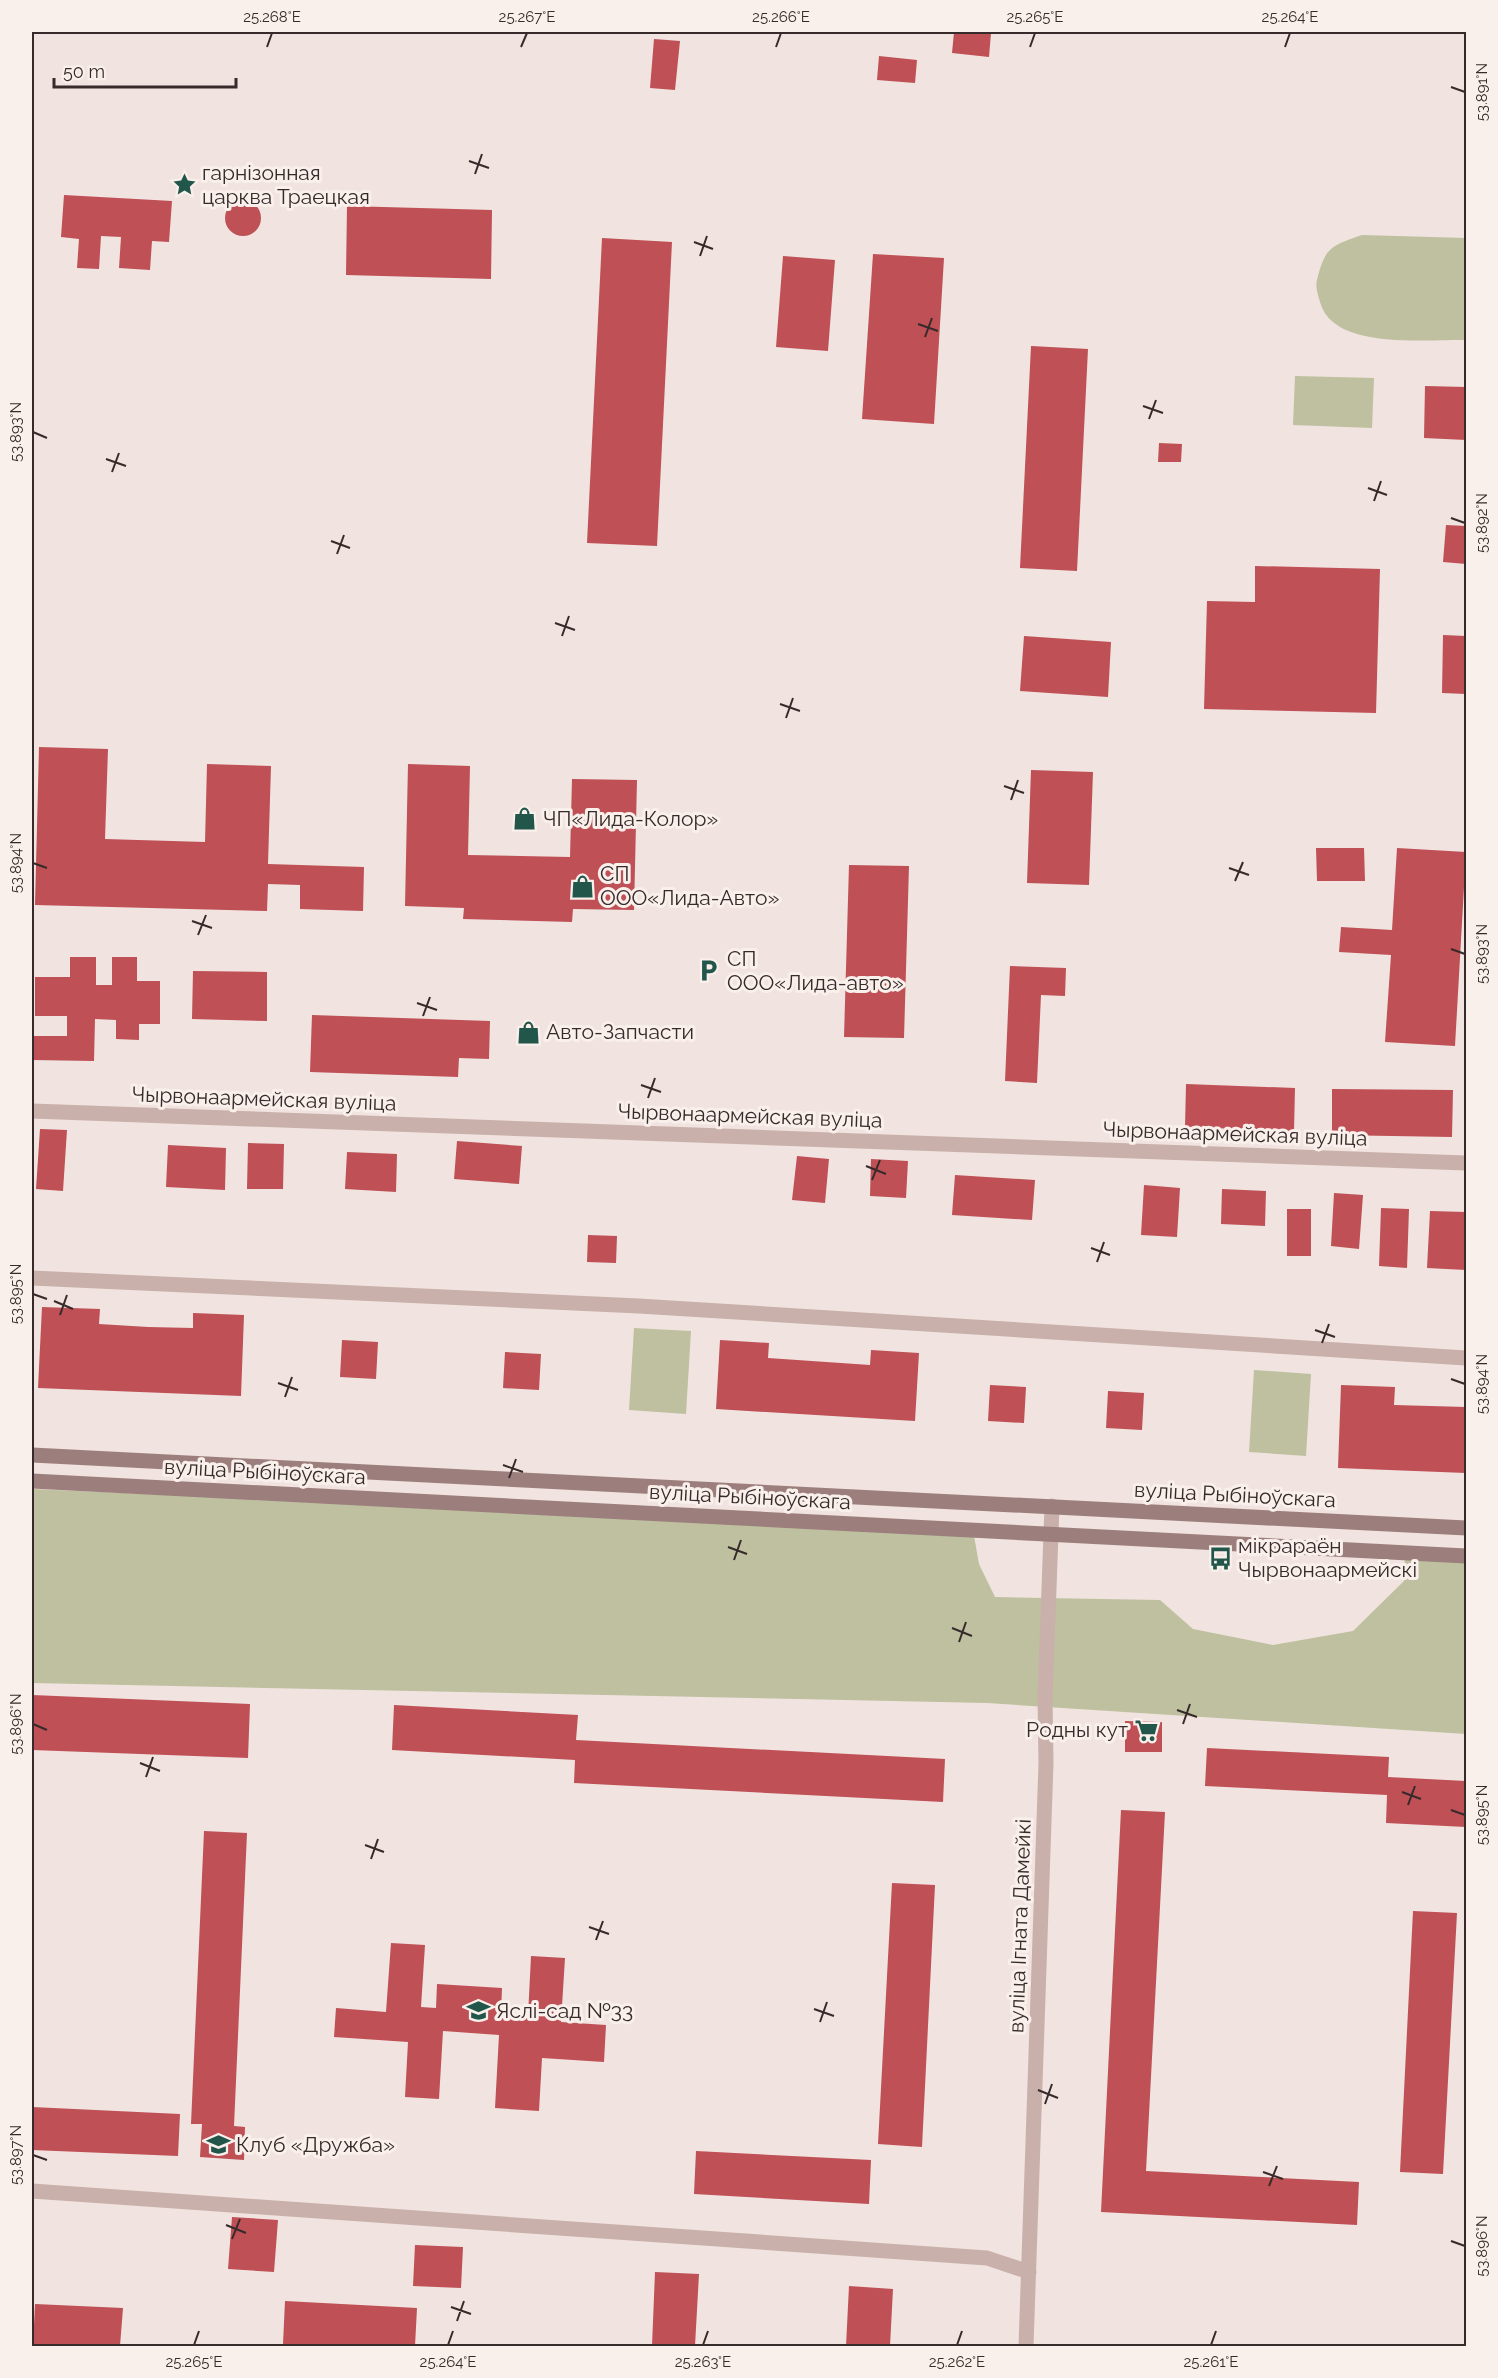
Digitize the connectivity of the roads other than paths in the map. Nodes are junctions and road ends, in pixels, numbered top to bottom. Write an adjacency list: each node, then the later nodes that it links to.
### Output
1 (32, 1112): 2 (street, Чырвонаармейская вуліца)
2 (1467, 1163)
3 (32, 1278): 4 (street)
4 (1467, 1358)
5 (32, 1455): 7 (main road, вуліца Рыбіноўскага)
6 (32, 1481): 9 (main road, вуліца Рыбіноўскага)
7 (1052, 1506): 8 (main road, вуліца Рыбіноўскага); 9 (street, вуліца Ігната Дамейкі)
8 (1467, 1528)
9 (1051, 1534): 10 (main road, вуліца Рыбіноўскага); 12 (street, вуліца Ігната Дамейкі)
10 (1467, 1556)
11 (32, 2191): 12 (street)
12 (1029, 2272): 13 (street, вуліца Ігната Дамейкі)
13 (1026, 2346)

